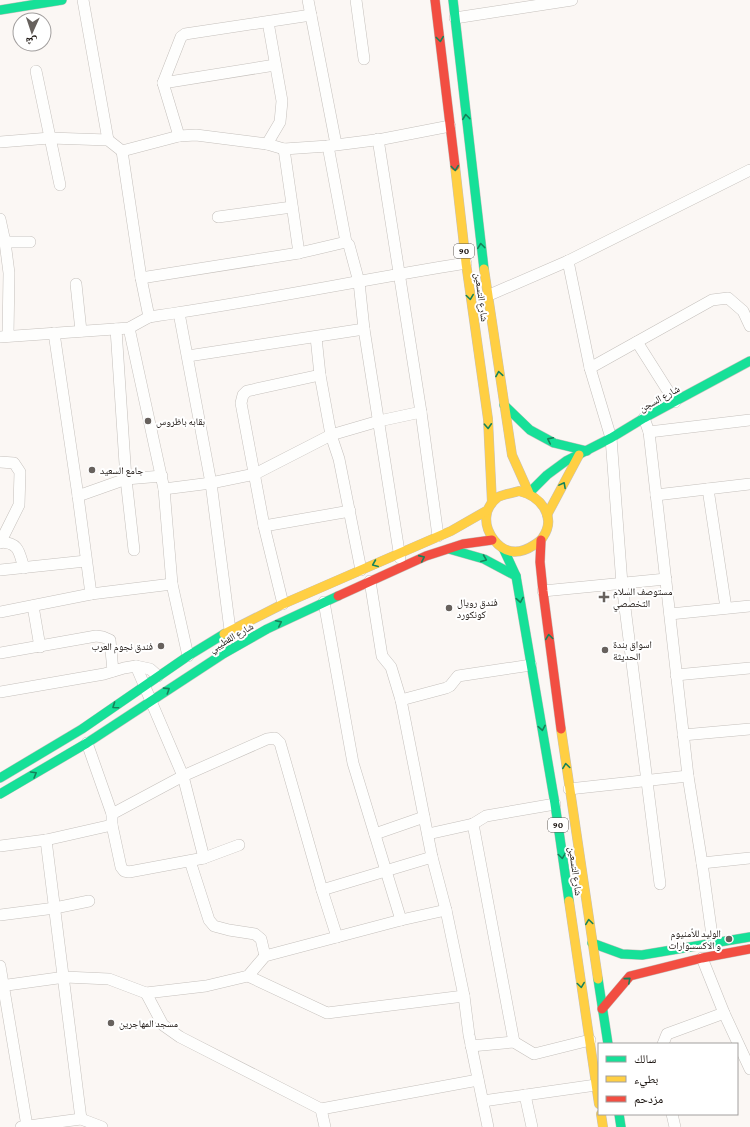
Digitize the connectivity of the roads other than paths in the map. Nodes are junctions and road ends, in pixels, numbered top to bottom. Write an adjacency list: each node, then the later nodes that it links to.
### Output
1 (62, 0): 9 (main road)
2 (83, 0): 21 (street)
3 (308, 0): 10 (street)
4 (356, 0): 13 (street)
5 (435, 0): 17 (main road, شارع التسعين / 90, one-way to 17)
6 (453, 0): 11 (main road, شارع التسعين / 90)
7 (572, 0): 8 (street)
8 (554, 1): 11 (street)
9 (0, 10)
10 (311, 15): 12 (street); 24 (street)
11 (455, 18): 43 (main road, شارع التسعين / 90, one-way to 11)
12 (268, 22): 14 (street); 16 (street)
13 (364, 59)
14 (276, 65): 16 (street); 23 (street)
15 (36, 71): 19 (street)
16 (164, 83): 18 (street)
17 (450, 126): 20 (street); 37 (main road, شارع التسعين / 90, one-way to 37)
18 (179, 136): 23 (street); 26 (street)
19 (50, 138): 21 (street); 22 (street); 28 (street)
20 (378, 139): 24 (street); 39 (street)
21 (108, 140): 26 (street)
22 (0, 142)
23 (267, 144): 25 (street)
24 (332, 145): 25 (street); 34 (street)
25 (284, 149): 29 (street)
26 (122, 151): 40 (street)
27 (750, 170): 36 (street)
28 (60, 185)
29 (292, 207): 30 (street); 35 (street)
30 (218, 217)
31 (0, 219): 32 (street)
32 (5, 242): 33 (street); 38 (street)
33 (30, 242)
34 (346, 242): 35 (street); 41 (street)
35 (299, 253): 40 (street)
36 (568, 260): 43 (street); 57 (street)
37 (466, 263): 39 (street); 80 (main road, شارع التسعين / 90, one-way to 80)
38 (4, 274): 52 (street)
39 (399, 274): 41 (street); 61 (street)
40 (141, 278): 45 (street)
41 (359, 282): 44 (street); 49 (street)
42 (76, 284): 50 (street)
43 (487, 296): 60 (main road, شارع التسعين / 90, one-way to 43)
44 (179, 313): 45 (street); 55 (street)
45 (149, 317): 47 (street)
46 (750, 326): 54 (street)
47 (129, 328): 48 (street); 71 (street)
48 (116, 329): 50 (street); 72 (street)
49 (364, 329): 53 (street); 64 (street)
50 (81, 332): 51 (street)
51 (54, 334): 52 (street); 78 (street)
52 (4, 337)
53 (316, 337): 55 (street); 58 (street)
54 (636, 342): 57 (street); 59 (street)
55 (188, 356): 73 (street)
56 (750, 361): 59 (main road, شارع السجن)
57 (590, 368): 67 (street)
58 (320, 375): 66 (street); 70 (street)
59 (675, 402): 62 (main road, شارع السجن)
60 (504, 405): 68 (main road, one-way to 60); 77 (main road, شارع التسعين / 90)
61 (421, 412): 64 (street); 85 (street)
62 (644, 418): 65 (street); 67 (main road, شارع السجن)
63 (750, 420): 65 (street)
64 (379, 421): 66 (street); 92 (street)
65 (649, 432): 79 (street)
66 (331, 435): 70 (street); 82 (street)
67 (611, 438): 68 (main road, شارع السجن); 102 (street)
68 (583, 453): 77 (main road, شارع السجن); 83 (main road, one-way to 68)
69 (0, 462): 88 (street)
70 (255, 474): 73 (street); 84 (street)
71 (162, 476): 72 (street); 75 (street)
72 (126, 479): 78 (street); 90 (street)
73 (211, 483): 75 (street); 112 (street)
74 (750, 484): 76 (street)
75 (164, 489): 101 (street)
76 (708, 489): 79 (street); 109 (street)
77 (529, 493): 80 (main road); 83 (main road)
78 (78, 496): 93 (street)
79 (656, 496): 99 (street)
80 (492, 503): 81 (main road)
81 (486, 511): 85 (main road, شارع القطيبي); 86 (main road)
82 (350, 512): 84 (street); 97 (street)
83 (547, 515): 87 (main road)
84 (264, 526): 106 (street)
85 (438, 536): 92 (main road, شارع القطيبي)
86 (492, 540): 89 (main road, شارع القطيبي); 91 (main road)
87 (541, 540): 91 (main road); 103 (main road, شارع التسعين / 90)
88 (1, 543): 95 (street)
89 (449, 548): 94 (main road, شارع القطيبي, one-way to 89); 98 (main road, one-way to 98)
90 (134, 550)
91 (504, 550): 98 (main road, شارع التسعين / 90)
92 (400, 553): 94 (street); 97 (main road, شارع القطيبي, one-way to 97)
93 (86, 561): 95 (street); 104 (street)
94 (402, 567): 100 (main road, شارع القطيبي)
95 (24, 568): 96 (street)
96 (0, 570)
97 (361, 570): 106 (main road, شارع القطيبي)
98 (516, 576): 116 (main road, شارع التسعين / 90, one-way to 116)
99 (666, 579): 102 (street); 111 (street)
100 (370, 581): 105 (main road, شارع القطيبي); 124 (street)
101 (172, 584): 104 (street); 115 (street)
102 (622, 584): 103 (street); 132 (street)
103 (543, 590): 133 (main road, شارع التسعين / 90, one-way to 103)
104 (91, 594): 107 (street)
105 (324, 602): 125 (main road, شارع القطيبي, one-way to 105); 140 (street)
106 (283, 604): 112 (main road, شارع القطيبي)
107 (33, 606): 110 (street); 113 (street)
108 (750, 606): 109 (street)
109 (726, 608): 111 (street)
110 (0, 612)
111 (670, 614): 120 (street)
112 (230, 630): 115 (main road, شارع القطيبي)
113 (40, 646): 114 (street); 119 (street)
114 (0, 653)
115 (188, 656): 121 (main road, شارع القطيبي)
116 (531, 665): 124 (street); 135 (main road, شارع التسعين / 90, one-way to 135)
117 (136, 666): 119 (street); 121 (street); 122 (street)
118 (750, 668): 120 (street)
119 (113, 671): 123 (street)
120 (676, 675): 127 (street)
121 (158, 676): 122 (main road, شارع القطيبي)
122 (144, 687): 125 (street); 131 (main road, شارع القطيبي, one-way to 131)
123 (0, 692)
124 (401, 700): 137 (street)
125 (150, 701): 128 (main road, شارع القطيبي); 129 (street)
126 (750, 729): 127 (street)
127 (683, 735): 130 (street)
128 (87, 743): 134 (main road, شارع القطيبي, one-way to 128); 136 (street)
129 (183, 776): 136 (street); 146 (street); 152 (street)
130 (688, 776): 132 (street); 149 (street)
131 (0, 778)
132 (647, 780): 133 (street); 151 (street)
133 (569, 789): 160 (main road, شارع التسعين / 90, one-way to 133)
134 (0, 794)
135 (554, 804): 138 (street); 173 (main road, شارع التسعين / 90, one-way to 173)
136 (112, 814): 139 (street)
137 (424, 817): 140 (street); 141 (street)
138 (473, 824): 141 (street); 174 (street)
139 (112, 826): 142 (street); 148 (street)
140 (375, 834): 150 (street)
141 (428, 834): 145 (street)
142 (46, 840): 144 (street); 154 (street)
143 (239, 845): 146 (street)
144 (0, 846)
145 (432, 857): 150 (street); 155 (street)
146 (204, 858): 148 (street)
147 (750, 858): 149 (street)
148 (190, 861): 163 (street)
149 (702, 863): 161 (street)
150 (386, 872): 152 (street); 157 (street)
151 (660, 884)
152 (322, 890): 158 (street)
153 (89, 901): 154 (street)
154 (54, 908): 156 (street); 167 (street)
155 (446, 910): 157 (street); 170 (street)
156 (0, 915)
157 (401, 920): 158 (street)
158 (337, 937): 163 (street)
159 (750, 937): 161 (main road)
160 (592, 942): 161 (main road); 171 (main road, شارع التسعين / 90)
161 (713, 943)
162 (750, 949): 164 (main road)
163 (265, 956): 166 (street)
164 (702, 958): 171 (main road, one-way to 164); 172 (street)
165 (0, 966): 168 (street)
166 (248, 976): 169 (street); 170 (street)
167 (65, 977): 168 (street); 169 (street); 190 (street)
168 (2, 985): 191 (street)
169 (146, 994): 186 (street)
170 (464, 996): 179 (street)
171 (602, 1009): 175 (main road, شارع التسعين / 90)
172 (724, 1013): 176 (street); 177 (street)
173 (590, 1040): 174 (street); 182 (main road, شارع التسعين / 90)
174 (514, 1042): 179 (street)
175 (608, 1043)
176 (663, 1043)
177 (738, 1043)
178 (738, 1043): 180 (street)
179 (472, 1046): 181 (street)
180 (750, 1069)
181 (478, 1080): 185 (street); 186 (street)
182 (596, 1085): 183 (street); 184 (main road, شارع التسعين / 90)
183 (525, 1095): 185 (street); 195 (street)
184 (598, 1098)
185 (483, 1101): 194 (street)
186 (321, 1109): 193 (street)
187 (601, 1115): 196 (main road)
188 (619, 1115): 197 (main road)
189 (672, 1115): 198 (street)
190 (81, 1119): 191 (street); 192 (street)
191 (24, 1127)
192 (102, 1127)
193 (326, 1127)
194 (488, 1127)
195 (532, 1127)
196 (603, 1127)
197 (621, 1127)
198 (675, 1127)

